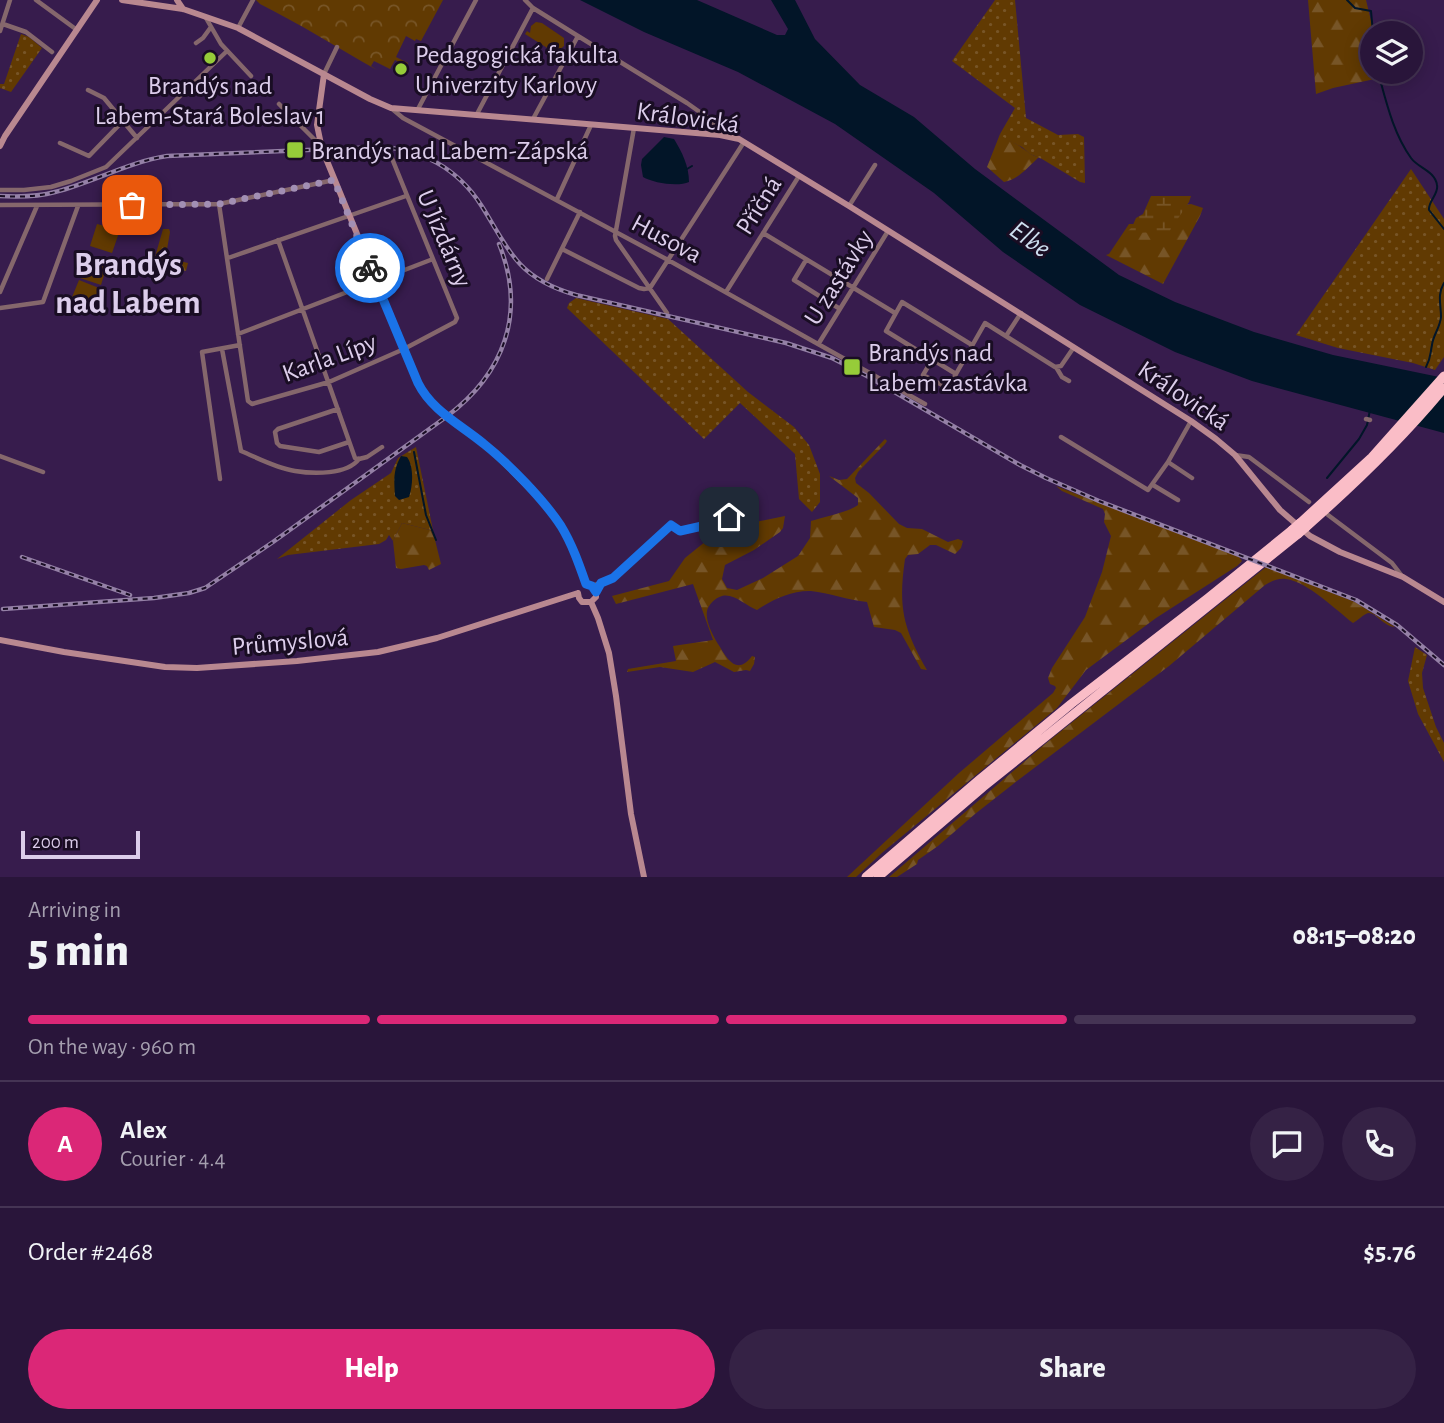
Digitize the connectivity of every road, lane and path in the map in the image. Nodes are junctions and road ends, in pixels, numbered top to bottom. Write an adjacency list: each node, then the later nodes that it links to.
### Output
1 (10, 0): 13 (street)
2 (36, 0): 16 (street)
3 (97, 0): 16 (main road)
4 (122, 0): 9 (main road, Královická)
5 (177, 0): 11 (main road)
6 (253, 0): 15 (street)
7 (476, 0): 28 (street)
8 (525, 0): 10 (street)
9 (153, 2): 11 (main road, Královická)
10 (533, 8): 18 (street); 29 (street)
11 (183, 9): 12 (main road, Královická)
12 (206, 18): 14 (street); 15 (main road, Královická)
13 (3, 24): 17 (street); 22 (street)
14 (211, 27): 19 (street); 21 (street)
15 (239, 28): 23 (main road, Královická)
16 (77, 30): 34 (main road)
17 (0, 31)
18 (578, 36): 30 (street); 35 (street)
19 (196, 43)
20 (337, 47): 23 (street)
21 (227, 51): 24 (street); 36 (street)
22 (52, 52)
23 (324, 74): 27 (main road, Královická); 37 (main road)
24 (251, 76)
25 (88, 90): 31 (street)
26 (279, 104): 37 (street)
27 (391, 108): 28 (main road, Královická); 47 (street, Husova)
28 (418, 109): 29 (main road, Královická)
29 (477, 114): 30 (main road, Královická)
30 (533, 119): 32 (main road, Královická)
31 (122, 121): 36 (street); 39 (street)
32 (591, 125): 33 (main road, Královická); 47 (street)
33 (634, 128): 35 (main road, Královická); 56 (street)
34 (2, 135): 40 (main road)
35 (720, 135): 38 (main road, Královická)
36 (137, 138): 45 (street)
37 (320, 141): 41 (main road)
38 (744, 142): 43 (main road, Královická); 62 (street)
39 (60, 143)
40 (0, 146)
41 (326, 158): 44 (main road); 46 (street, U Jízdárny)
42 (875, 165): 52 (street)
43 (800, 175): 52 (main road, Královická); 57 (street, Příčná)
44 (334, 180): 48 (street); 54 (main road)
45 (0, 190)
46 (406, 195): 54 (street); 61 (street, U Jízdárny)
47 (557, 199): 53 (street, Husova)
48 (219, 204): 51 (street); 60 (street)
49 (0, 205): 50 (street)
50 (37, 206): 51 (street); 68 (street)
51 (78, 206): 70 (street)
52 (849, 206): 55 (main road, Královická)
53 (580, 212): 56 (street, Husova); 59 (street)
54 (349, 215): 58 (street); 65 (main road)
55 (889, 230): 67 (street, U zastávky); 75 (main road, Královická)
56 (616, 232): 62 (street, Husova); 66 (street)
57 (763, 233): 63 (street); 69 (street, Příčná)
58 (278, 240): 60 (street); 71 (street)
59 (562, 249): 64 (street); 66 (street)
60 (228, 258): 77 (street)
61 (433, 259): 65 (street); 76 (street, U Jízdárny)
62 (668, 260): 66 (street); 69 (street, Husova)
63 (806, 260): 67 (street); 72 (street)
64 (547, 279)
65 (375, 281): 71 (street); 84 (main road)
66 (650, 288): 73 (street)
67 (852, 288): 72 (street, U zastávky); 74 (street)
68 (0, 292)
69 (726, 292): 79 (street, Husova)
70 (0, 309)
71 (303, 309): 77 (street); 90 (street)
72 (840, 309): 79 (street, U zastávky)
73 (667, 313)
74 (895, 313): 81 (street); 85 (street)
75 (1021, 313): 78 (street); 82 (main road, Královická)
76 (457, 318): 84 (street, Karla Lípy)
77 (238, 334): 80 (street)
78 (1006, 335): 81 (street); 86 (street)
79 (819, 343): 92 (street, Husova)
80 (240, 345): 83 (street); 90 (street, Karla Lípy)
81 (972, 345): 87 (street)
82 (1074, 346): 86 (street); 94 (main road, Královická)
83 (222, 349): 101 (street); 105 (street)
84 (404, 349): 90 (street, Karla Lípy); 113 (main road)
85 (932, 359): 87 (street); 87 (street)
86 (1055, 367): 89 (street)
87 (956, 374)
88 (1444, 376): 97 (highway)
89 (1069, 381)
90 (329, 382): 93 (street)
91 (1444, 387): 97 (highway)
92 (925, 404)
93 (338, 409): 96 (street); 96 (street)
94 (1191, 421): 99 (main road, Královická); 102 (street)
95 (1061, 437): 106 (street)
96 (349, 442): 101 (street)
97 (1390, 444): 111 (highway)
98 (382, 447): 101 (street)
99 (1235, 455): 108 (street, Královická); 112 (main road, Královická)
100 (0, 456): 103 (street)
101 (357, 458)
102 (1168, 462): 104 (street); 106 (street)
103 (43, 472)
104 (1192, 478)
105 (220, 479)
106 (1153, 485): 107 (street)
107 (1178, 500)
108 (1309, 502)
109 (1328, 515): 112 (street, Královická)
110 (729, 517): 113 (street)
111 (1299, 528): 119 (highway); 120 (highway)
112 (1403, 577): 116 (main road, Královická)
113 (591, 587): 114 (main road); 115 (main road)
114 (578, 593): 115 (main road); 117 (main road, Průmyslová)
115 (591, 602): 118 (main road)
116 (1444, 602)
117 (0, 640)
118 (644, 877)
119 (866, 877)
120 (878, 877)

